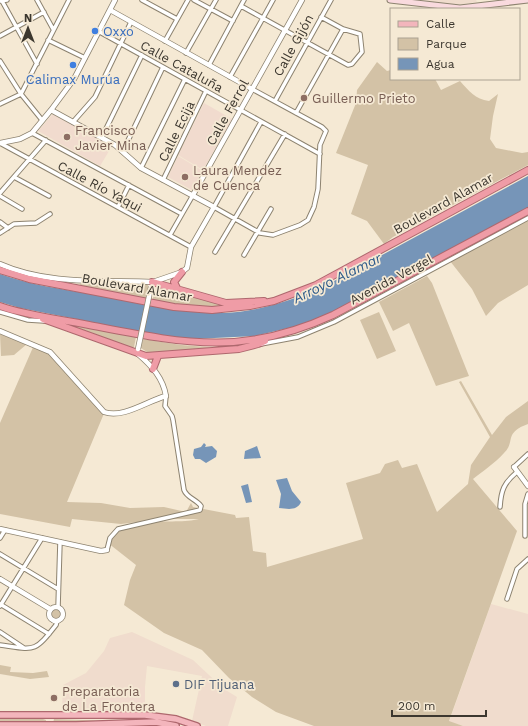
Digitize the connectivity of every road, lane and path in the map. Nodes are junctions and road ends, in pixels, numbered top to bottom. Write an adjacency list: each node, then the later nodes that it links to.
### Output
1 (37, 0): 18 (street)
2 (69, 0): 25 (street)
3 (116, 0): 17 (street)
4 (142, 0): 21 (street)
5 (188, 0): 21 (street)
6 (194, 0): 16 (street)
7 (216, 0): 16 (street)
8 (244, 0): 15 (street)
9 (274, 0): 20 (street)
10 (302, 0): 27 (street, Calle Ferrol)
11 (331, 0): 19 (street, Calle Gijón)
12 (391, 0): 13 (main road)
13 (528, 0)
14 (3, 1): 24 (street)
15 (241, 6): 20 (street); 22 (street)
16 (211, 9): 22 (street); 34 (street)
17 (110, 10): 23 (street); 28 (street)
18 (44, 12): 24 (street); 25 (street)
19 (321, 17): 26 (street); 32 (street, Calle Gijón)
20 (263, 18): 27 (street); 43 (street)
21 (177, 19): 31 (street)
22 (233, 21): 41 (street)
23 (131, 22): 31 (street); 33 (street)
24 (16, 26): 29 (street); 39 (street)
25 (53, 29): 30 (street)
26 (343, 29): 36 (street); 36 (street)
27 (285, 31): 32 (street); 45 (street, Calle Ferrol)
28 (98, 32): 33 (street, Calle Cataluña); 37 (street)
29 (0, 36)
30 (48, 40): 37 (street); 39 (street)
31 (165, 41): 34 (street)
32 (306, 42): 36 (street); 48 (street, Calle Gijón)
33 (120, 44): 35 (street, Calle Cataluña); 54 (street)
34 (186, 53): 41 (street)
35 (142, 55): 42 (street, Calle Cataluña); 58 (street)
36 (329, 55): 52 (street)
37 (85, 58): 50 (street)
38 (0, 61): 40 (street)
39 (37, 64): 47 (street)
40 (1, 65): 47 (street)
41 (208, 65): 43 (street)
42 (163, 67): 44 (street, Calle Cataluña); 61 (street)
43 (230, 77): 45 (street)
44 (185, 79): 46 (street, Calle Cataluña); 64 (street)
45 (252, 89): 48 (street); 51 (street, Calle Ferrol)
46 (206, 91): 51 (street, Calle Cataluña); 67 (street, Calle Ecija)
47 (21, 94): 49 (street); 53 (street)
48 (275, 101): 52 (street)
49 (0, 104)
50 (51, 110): 53 (street); 54 (street)
51 (241, 110): 55 (street, Calle Cataluña); 70 (street, Calle Ferrol)
52 (296, 113): 62 (street)
53 (42, 120): 56 (street)
54 (73, 122): 58 (street)
55 (262, 122): 57 (street, Calle Cataluña); 74 (street)
56 (32, 133): 59 (street); 60 (street)
57 (285, 134): 62 (street, Calle Cataluña); 81 (street)
58 (102, 137): 61 (street)
59 (46, 140): 63 (street); 68 (street)
60 (0, 143): 63 (street, Calle Río Yaqui)
61 (123, 151): 64 (street)
62 (320, 154): 84 (street)
63 (30, 159): 66 (street); 73 (street, Calle Río Yaqui)
64 (141, 168): 67 (street)
65 (528, 170): 95 (highway, Boulevard Alamar)
66 (14, 177): 69 (street); 72 (street)
67 (163, 180): 70 (street)
68 (129, 186): 73 (street); 79 (street)
69 (0, 193)
70 (193, 195): 74 (street); 79 (street, Calle Ferrol)
71 (0, 196): 75 (street)
72 (49, 196)
73 (118, 207): 86 (street, Calle Río Yaqui)
74 (214, 207): 81 (street); 87 (street)
75 (22, 209)
76 (271, 209): 84 (street)
77 (528, 212): 101 (highway)
78 (50, 214): 83 (street)
79 (182, 214): 86 (street, Calle Ferrol)
80 (528, 218): 102 (street, Avenida Vergel)
81 (235, 219): 84 (street); 88 (street)
82 (0, 222): 83 (street)
83 (8, 228): 85 (street)
84 (257, 232): 89 (street)
85 (0, 233)
86 (170, 235): 87 (street, Calle Río Yaqui)
87 (191, 247): 92 (street)
88 (216, 252)
89 (244, 255)
90 (0, 264): 93 (street)
91 (0, 270): 95 (highway, Boulevard Alamar)
92 (182, 272): 93 (street); 94 (highway)
93 (151, 284): 94 (highway); 103 (street, bridge)
94 (178, 290): 95 (highway)
95 (274, 301)
96 (0, 306): 98 (highway)
97 (0, 312): 99 (street)
98 (32, 314): 99 (highway); 101 (highway)
99 (49, 321): 103 (highway)
100 (0, 331): 106 (street)
101 (271, 337): 102 (highway)
102 (258, 344): 104 (highway)
103 (138, 351): 104 (highway); 105 (street)
104 (158, 356): 105 (highway)
105 (153, 369): 106 (street)
106 (166, 396): 117 (street)
107 (528, 454): 108 (street)
108 (515, 469): 109 (street); 111 (street)
109 (528, 486)
110 (528, 494): 113 (street)
111 (500, 507)
112 (2, 530): 114 (street); 115 (street)
113 (525, 536)
114 (0, 538)
115 (42, 538): 116 (street); 120 (street)
116 (60, 542): 117 (street); 123 (street)
117 (107, 550)
118 (0, 554): 120 (street)
119 (528, 559): 124 (street)
120 (23, 568): 122 (street); 123 (street)
121 (0, 579): 122 (street)
122 (12, 587): 125 (street); 127 (street)
123 (58, 589): 126 (street)
124 (507, 599)
125 (0, 605): 130 (street)
126 (58, 606): 127 (street); 128 (street)
127 (50, 609): 128 (street)
128 (57, 621): 130 (street)
129 (0, 632): 132 (street)
130 (49, 634): 132 (street)
131 (0, 645): 132 (street)
132 (25, 649)
133 (0, 715): 134 (main road)
134 (51, 716): 135 (main road); 137 (main road)
135 (118, 716): 138 (main road); 141 (main road)
136 (0, 725): 137 (main road)
137 (31, 725): 139 (main road)
138 (121, 725): 139 (main road); 140 (main road)
139 (77, 726)
140 (176, 726)
141 (197, 726)

